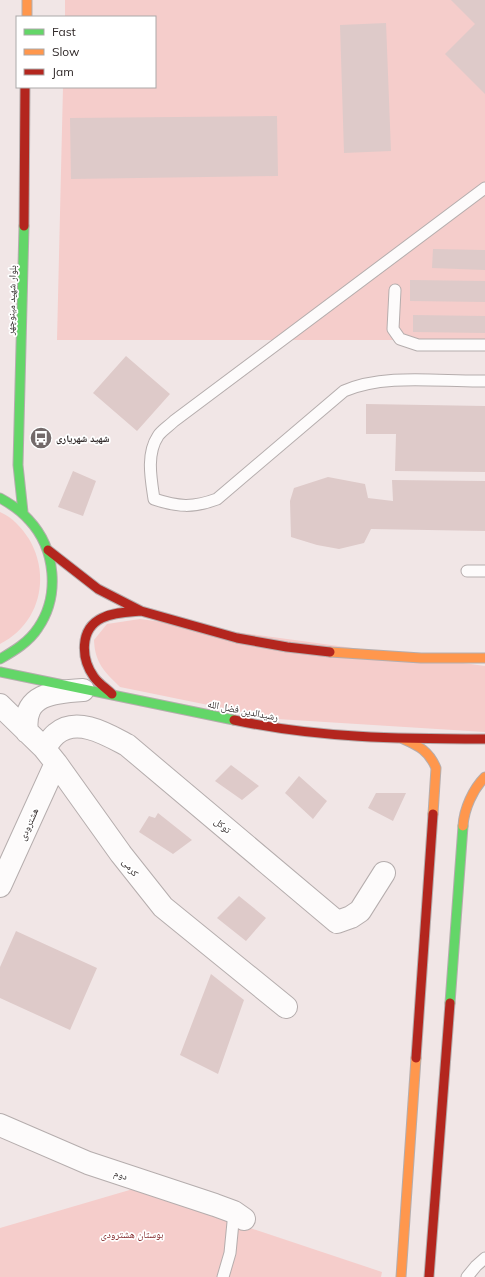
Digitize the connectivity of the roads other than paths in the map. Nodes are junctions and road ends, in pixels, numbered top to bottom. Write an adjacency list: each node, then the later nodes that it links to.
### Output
1 (27, 0): 2 (main road)
2 (27, 16)
3 (26, 88): 9 (main road, بلوار شهید مینوچهر)
4 (485, 188): 7 (lane)
5 (395, 290): 6 (lane)
6 (485, 345)
7 (485, 381)
8 (0, 498): 9 (main road)
9 (23, 512): 10 (main road)
10 (48, 550): 13 (main road); 15 (main road)
11 (467, 571): 12 (lane)
12 (485, 571)
13 (141, 611): 14 (main road); 18 (main road)
14 (485, 658)
15 (0, 659)
16 (0, 672): 17 (main road, رشیدالدین فضل الله)
17 (88, 689): 18 (main road, رشیدالدین فضل الله); 20 (street)
18 (112, 694): 22 (main road, رشیدالدین فضل الله)
19 (0, 705): 20 (street, کرمی)
20 (27, 732): 23 (street, کرمی)
21 (485, 739): 22 (main road, رشیدالدین فضل الله)
22 (403, 740): 32 (main road)
23 (50, 756): 25 (street, توکل); 26 (street, هشترودی); 27 (street, کرمی)
24 (485, 777): 33 (main road)
25 (384, 873)
26 (0, 886)
27 (286, 1007)
28 (0, 1125): 29 (street, دوم)
29 (239, 1216): 31 (lane)
30 (485, 1258): 34 (lane)
31 (223, 1277)
32 (401, 1277)
33 (429, 1277)
34 (467, 1277)

